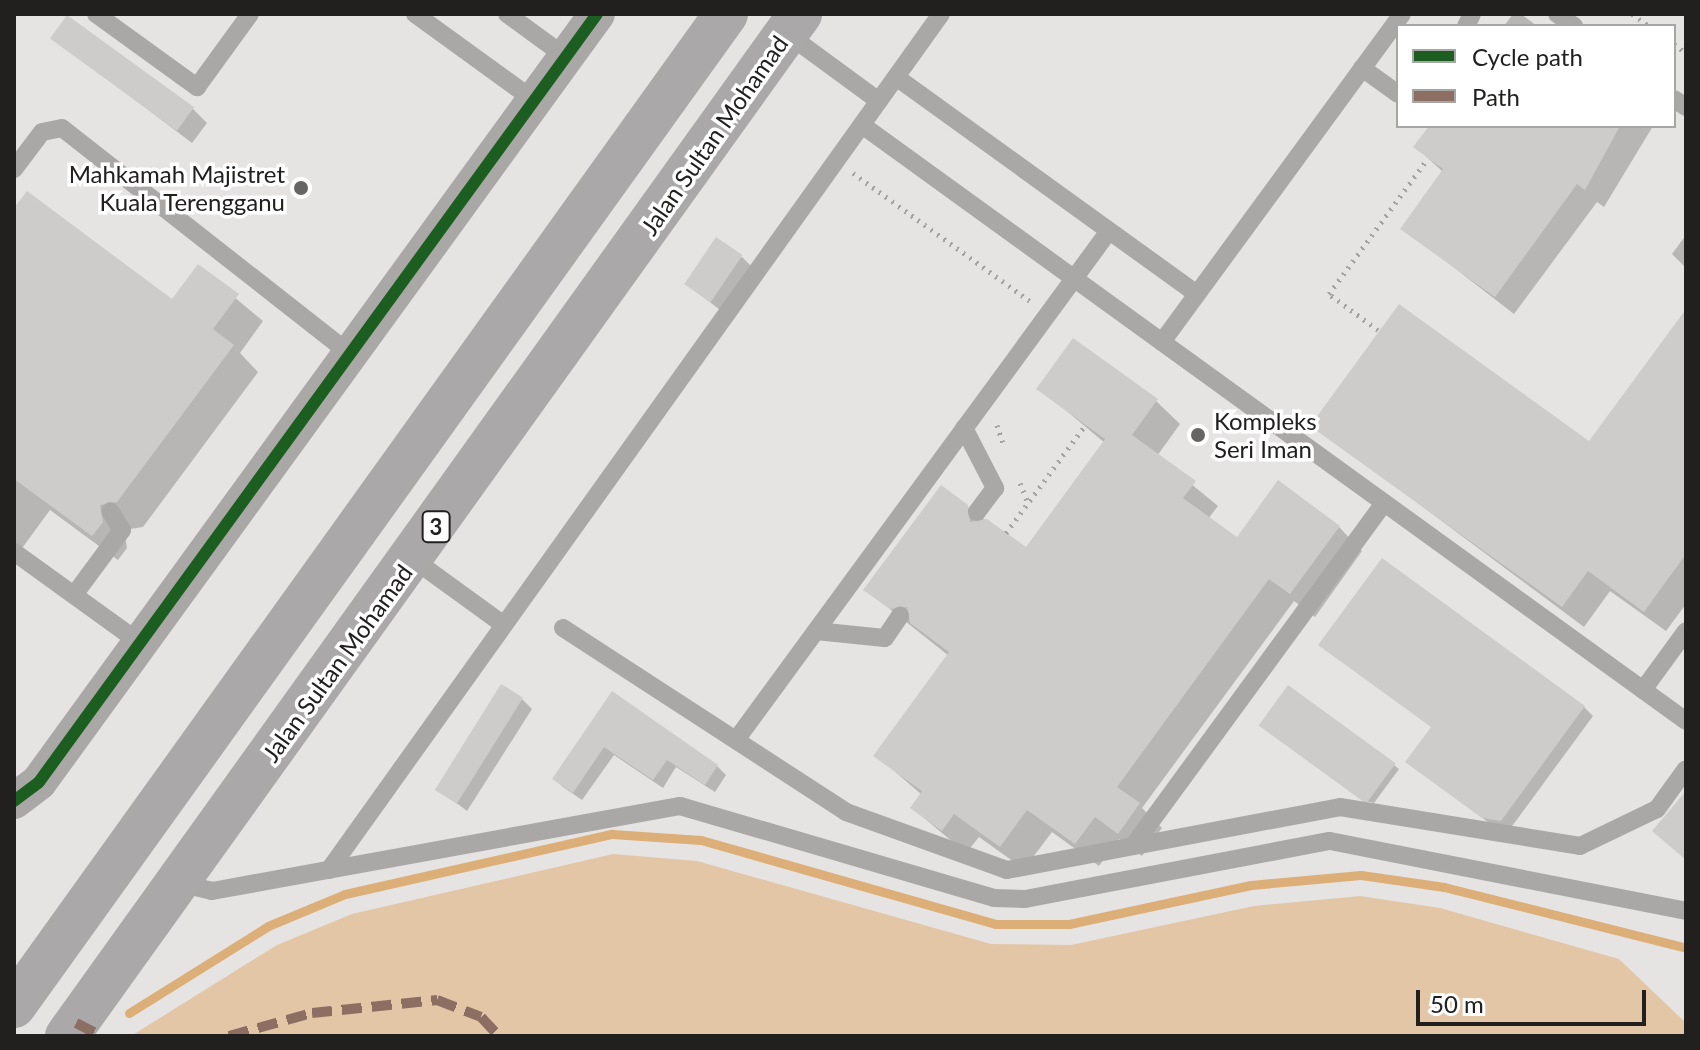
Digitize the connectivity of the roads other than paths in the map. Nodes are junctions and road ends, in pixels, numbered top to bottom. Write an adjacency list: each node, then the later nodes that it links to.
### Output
1 (96, 14): 2 (lane)
2 (250, 14)
3 (415, 14): 14 (lane)
4 (507, 14): 10 (lane)
5 (597, 14): 10 (street)
6 (726, 14): 45 (highway)
7 (941, 14): 12 (lane)
8 (1402, 14): 11 (lane)
9 (793, 24): 15 (lane); 28 (highway, Jalan Sultan Mohamad / 3)
10 (566, 57): 14 (street)
11 (1362, 68): 13 (lane); 20 (lane)
12 (896, 77): 15 (lane); 18 (lane)
13 (1396, 93)
14 (534, 100): 22 (street)
15 (879, 101): 16 (lane)
16 (862, 125): 19 (lane); 31 (lane)
17 (14, 169): 22 (lane)
18 (1109, 231): 19 (lane); 20 (lane)
19 (1074, 278): 21 (lane); 23 (lane)
20 (1197, 294): 21 (lane)
21 (1162, 342): 24 (lane)
22 (350, 354): 35 (street)
23 (964, 428): 26 (lane); 33 (lane)
24 (1384, 503): 36 (lane); 41 (lane)
25 (110, 511): 29 (lane)
26 (977, 512)
27 (14, 552): 29 (lane)
28 (413, 559): 31 (lane); 43 (highway, Jalan Sultan Mohamad / 3)
29 (74, 595): 35 (lane)
30 (900, 616): 33 (lane)
31 (504, 625): 42 (lane)
32 (563, 628): 38 (lane)
33 (816, 631): 38 (lane)
34 (1686, 631): 36 (lane)
35 (140, 643): 40 (street)
36 (1643, 690): 37 (lane)
37 (1686, 721)
38 (736, 740): 41 (lane)
39 (1686, 769): 41 (lane)
40 (14, 801)
41 (1133, 846)
42 (329, 870): 43 (lane); 44 (lane)
43 (176, 882): 46 (highway, Jalan Sultan Mohamad / 3)
44 (1686, 911)
45 (14, 1006)
46 (67, 1036)

